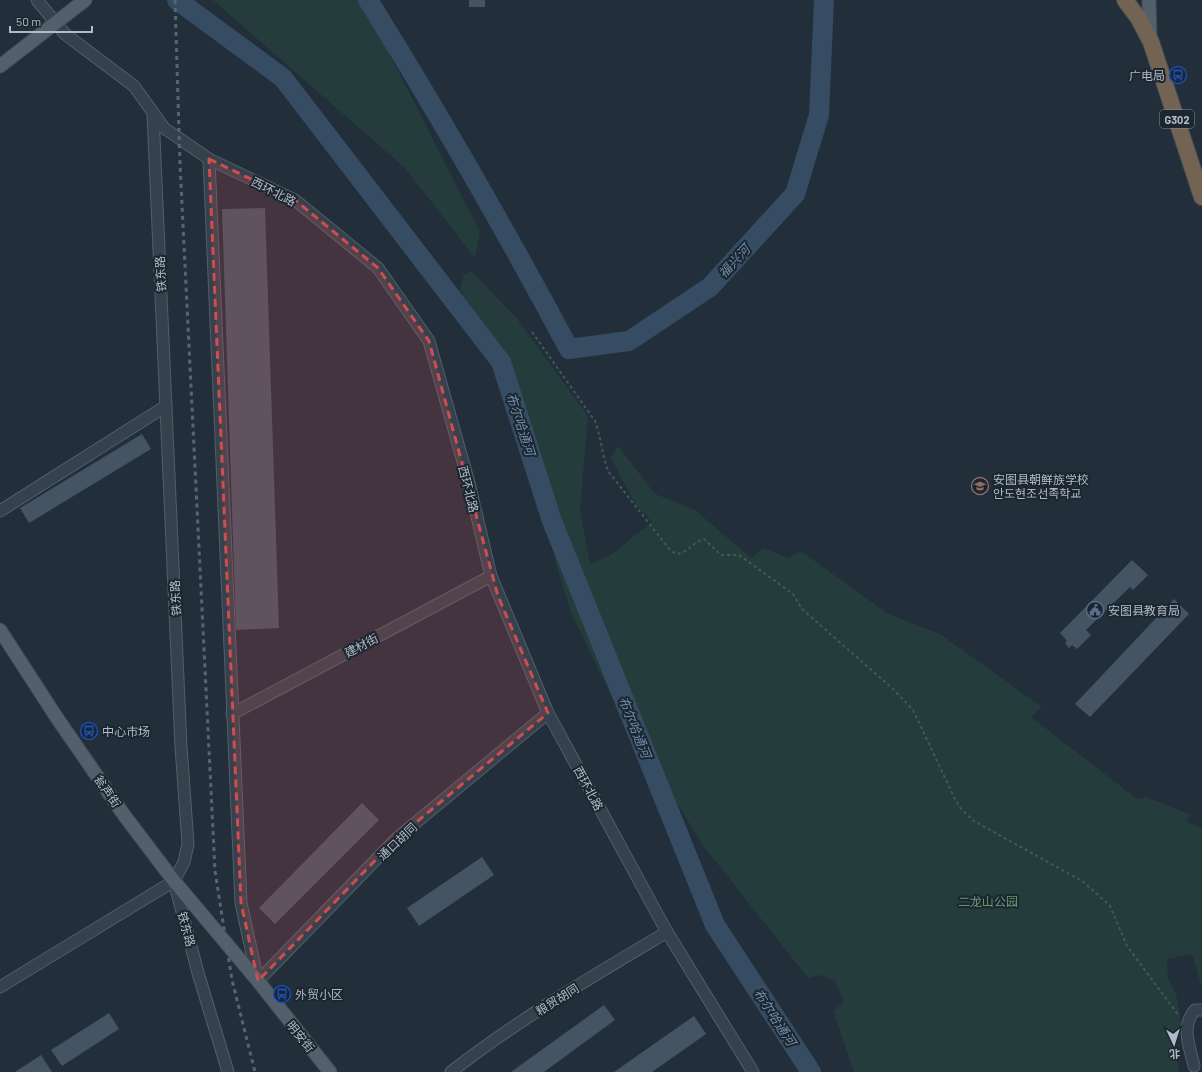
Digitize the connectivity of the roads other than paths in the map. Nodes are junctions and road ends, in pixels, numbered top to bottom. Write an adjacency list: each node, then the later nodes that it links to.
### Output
1 (36, 0): 5 (street, 西环北路)
2 (85, 0): 5 (main road)
3 (1125, 0): 6 (highway, G302)
4 (1149, 0): 6 (main road)
5 (55, 24): 7 (main road); 8 (street, 西环北路)
6 (1151, 42): 10 (highway, G302)
7 (0, 66)
8 (152, 114): 9 (street, 西环北路); 11 (street, 铁东路)
9 (209, 159): 13 (street, 西环北路); 16 (street)
10 (1202, 197)
11 (166, 406): 12 (street); 17 (street, 铁东路)
12 (0, 511)
13 (491, 576): 15 (street, 西环北路); 16 (street, 建材街)
14 (0, 630): 17 (main road, 瓮声街)
15 (548, 713): 18 (street, 西环北路); 20 (street, 通口胡同)
16 (232, 714): 20 (street)
17 (174, 882): 19 (main road, 瓮声街); 21 (street); 24 (street, 铁东路)
18 (667, 932): 26 (street, 粮贸胡同); 27 (street, 西环北路)
19 (226, 944): 20 (main road, 明安街)
20 (258, 981): 25 (main road, 明安街)
21 (0, 987)
22 (1202, 1010): 23 (street)
23 (1194, 1066)
24 (228, 1072)
25 (330, 1072)
26 (451, 1072)
27 (753, 1072)

